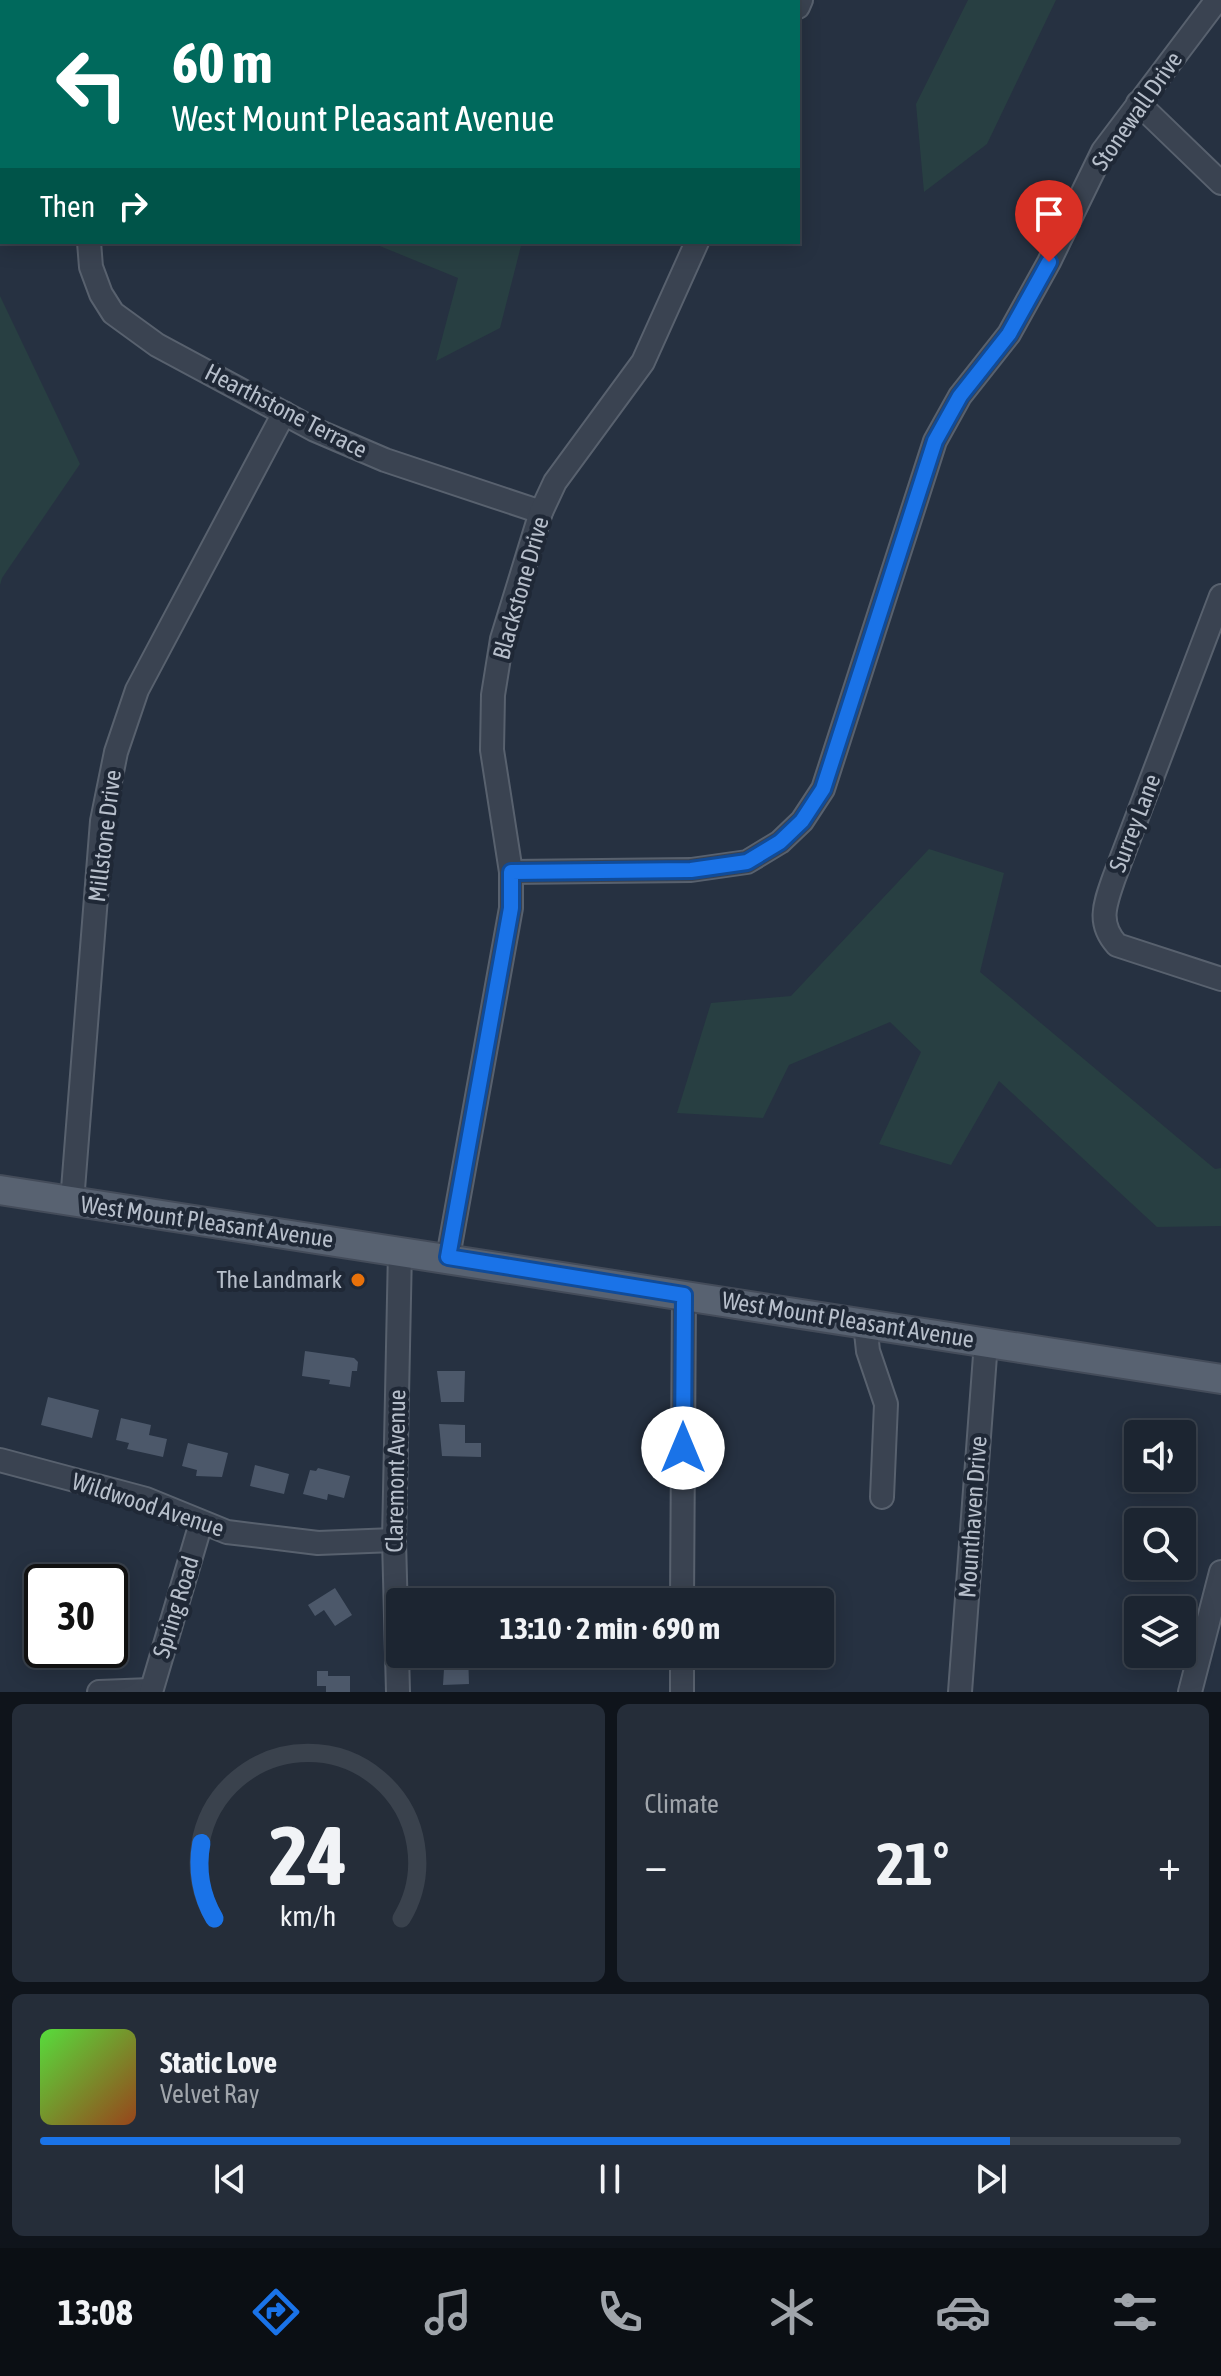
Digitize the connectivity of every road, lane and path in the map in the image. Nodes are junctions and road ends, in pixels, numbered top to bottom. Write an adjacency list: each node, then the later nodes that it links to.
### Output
1 (1217, 0): 2 (street, Stonewall Drive)
2 (1138, 103): 3 (street); 9 (street, Stonewall Drive)
3 (1221, 183)
4 (89, 244): 6 (street, Hearthstone Terrace)
5 (696, 244): 7 (street, Blackstone Drive)
6 (284, 413): 7 (street, Hearthstone Terrace); 12 (street, Millstone Drive)
7 (541, 512): 9 (street, Blackstone Drive)
8 (1221, 596): 10 (street, Surrey Lane)
9 (511, 872): 14 (street, Blackstone Drive)
10 (1221, 979)
11 (0, 1190): 12 (main road, West Mount Pleasant Avenue)
12 (72, 1202): 13 (main road, West Mount Pleasant Avenue)
13 (400, 1250): 14 (main road, West Mount Pleasant Avenue); 22 (street, Claremont Avenue)
14 (448, 1257): 15 (main road, West Mount Pleasant Avenue)
15 (684, 1295): 16 (main road, West Mount Pleasant Avenue); 24 (street)
16 (865, 1323): 17 (main road, West Mount Pleasant Avenue); 20 (street)
17 (986, 1342): 18 (main road, West Mount Pleasant Avenue); 30 (street, Mounthaven Drive)
18 (1221, 1379)
19 (0, 1460): 21 (street, Wildwood Avenue)
20 (882, 1497)
21 (201, 1523): 22 (street, Wildwood Avenue); 26 (street, Spring Road)
22 (394, 1540): 28 (street, Claremont Avenue)
23 (1221, 1572): 31 (street)
24 (682, 1588)
25 (682, 1668): 29 (street)
26 (151, 1691): 27 (street)
27 (99, 1692)
28 (398, 1692)
29 (682, 1692)
30 (960, 1692)
31 (1190, 1692)

